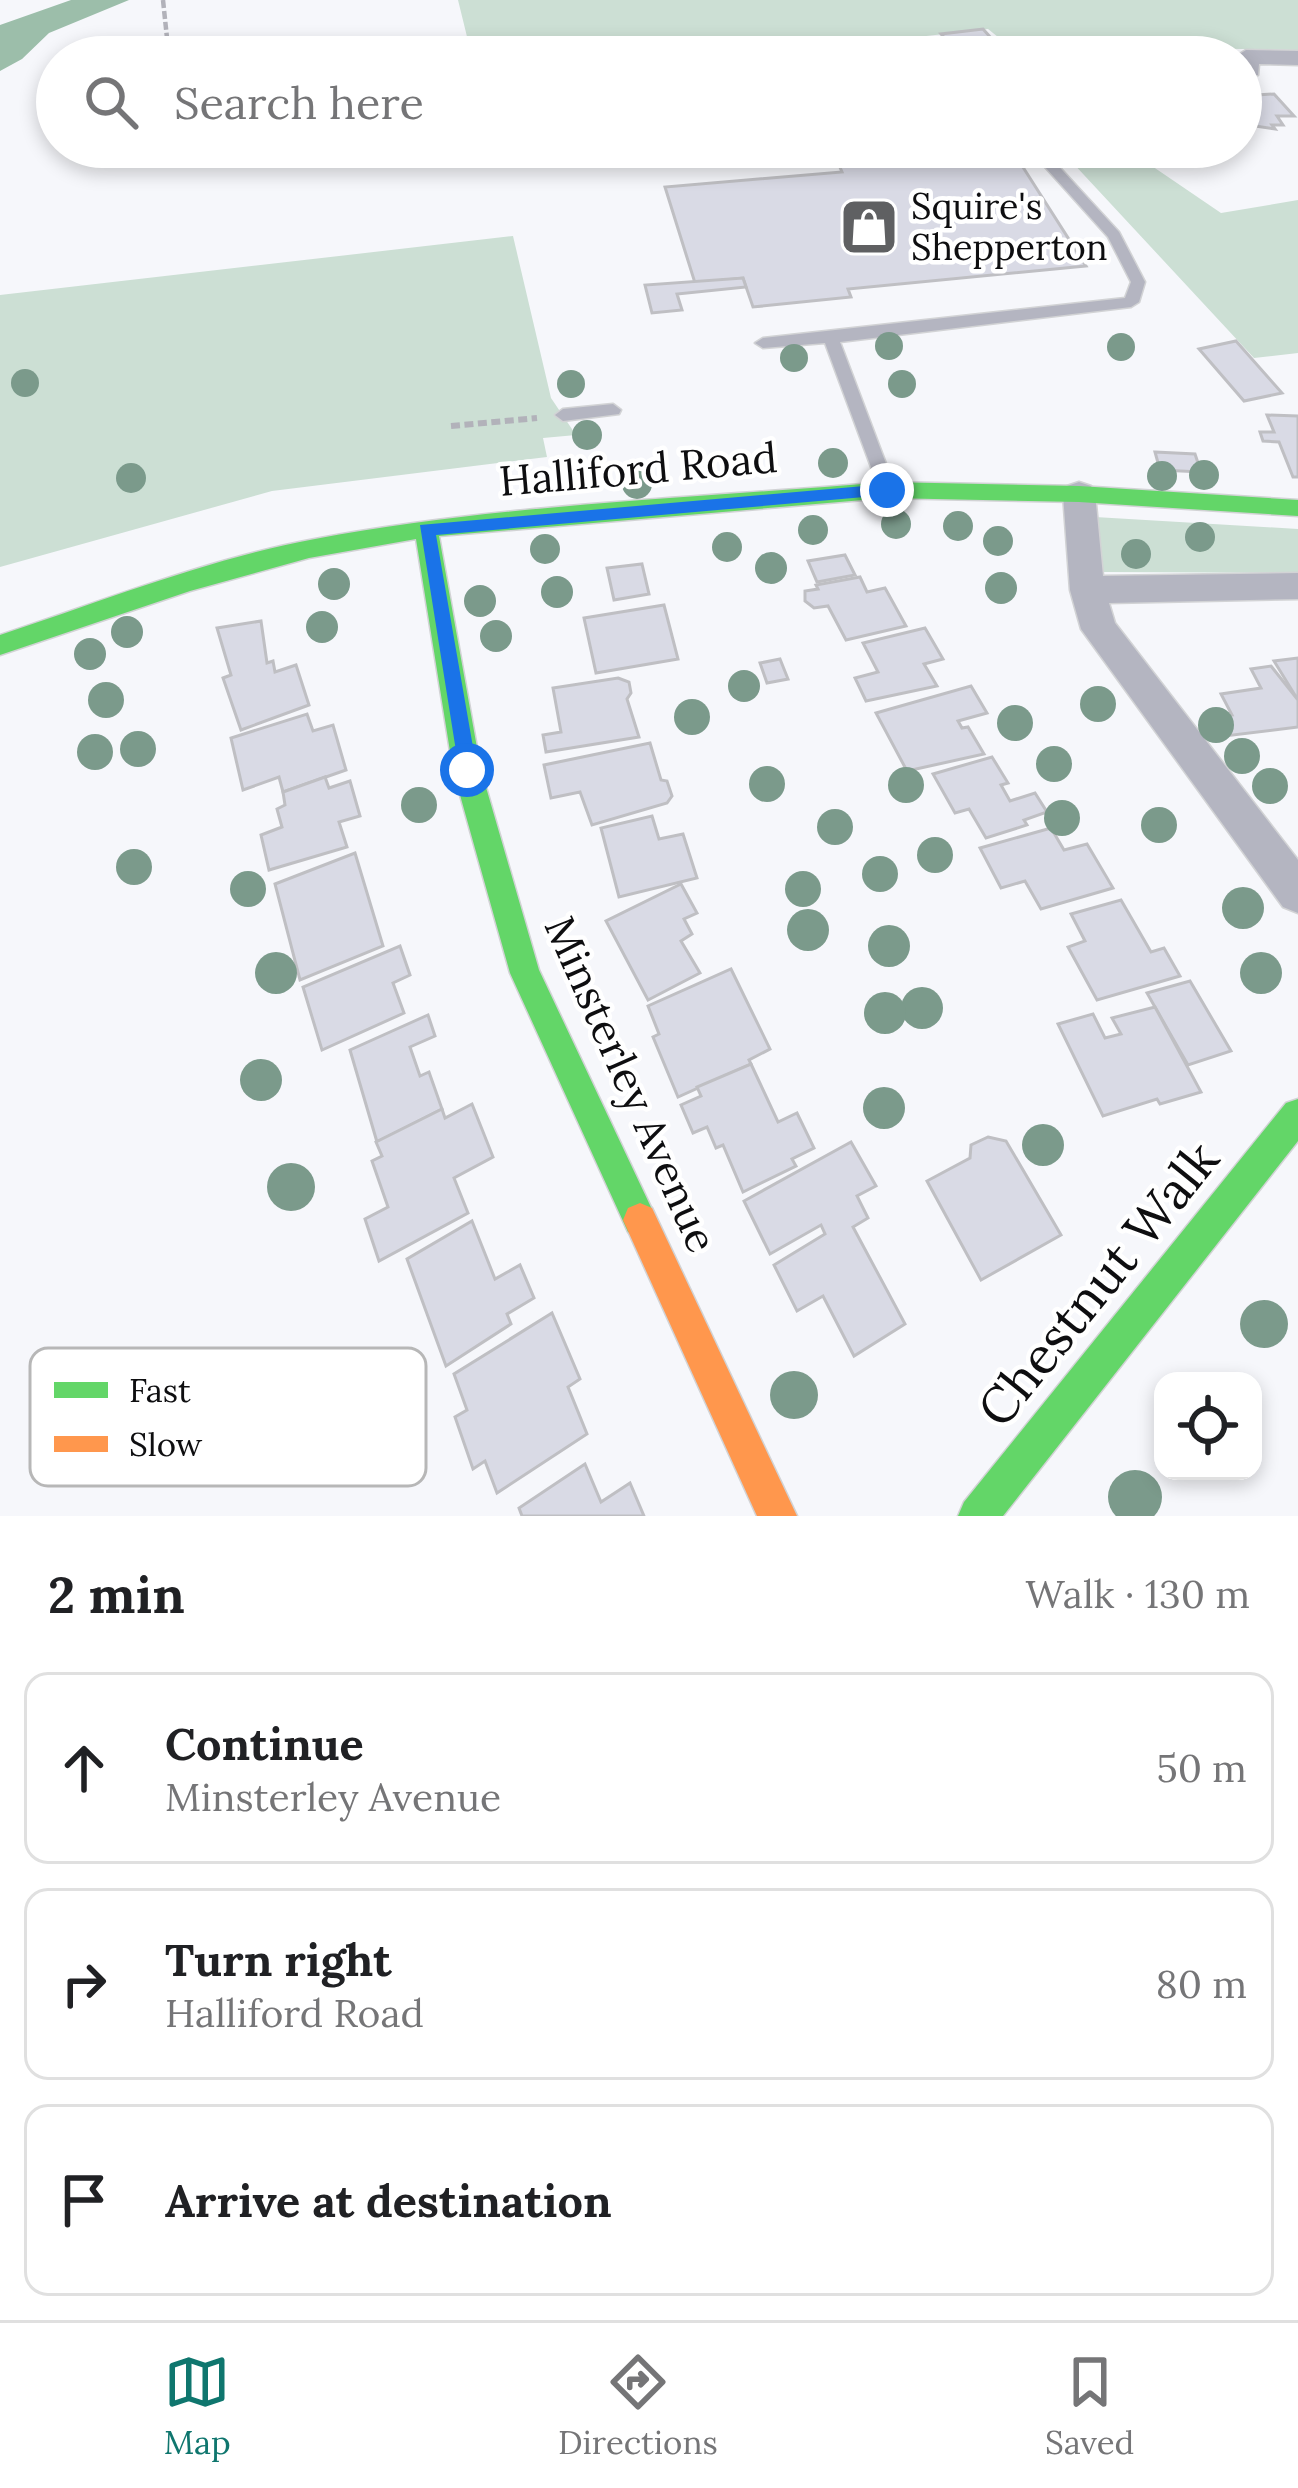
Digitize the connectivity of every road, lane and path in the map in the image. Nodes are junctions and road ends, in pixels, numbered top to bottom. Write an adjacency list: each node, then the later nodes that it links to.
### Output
1 (163, 0): 2 (path)
2 (167, 36)
3 (1262, 57): 4 (street)
4 (1298, 58)
5 (1053, 168): 6 (lane)
6 (831, 338): 7 (lane); 11 (lane)
7 (763, 343)
8 (613, 410): 9 (lane)
9 (562, 415): 10 (path)
10 (451, 426)
11 (887, 490): 12 (street, Halliford Road); 14 (street, Halliford Road)
12 (1079, 494): 13 (street, Halliford Road); 16 (street)
13 (1298, 508)
14 (426, 529): 17 (street, Halliford Road); 20 (street, Minsterley Avenue)
15 (1298, 586): 16 (street)
16 (1088, 590): 18 (street)
17 (0, 645)
18 (1298, 893)
19 (1298, 1115): 21 (street, Chestnut Walk)
20 (777, 1516)
21 (977, 1516)

